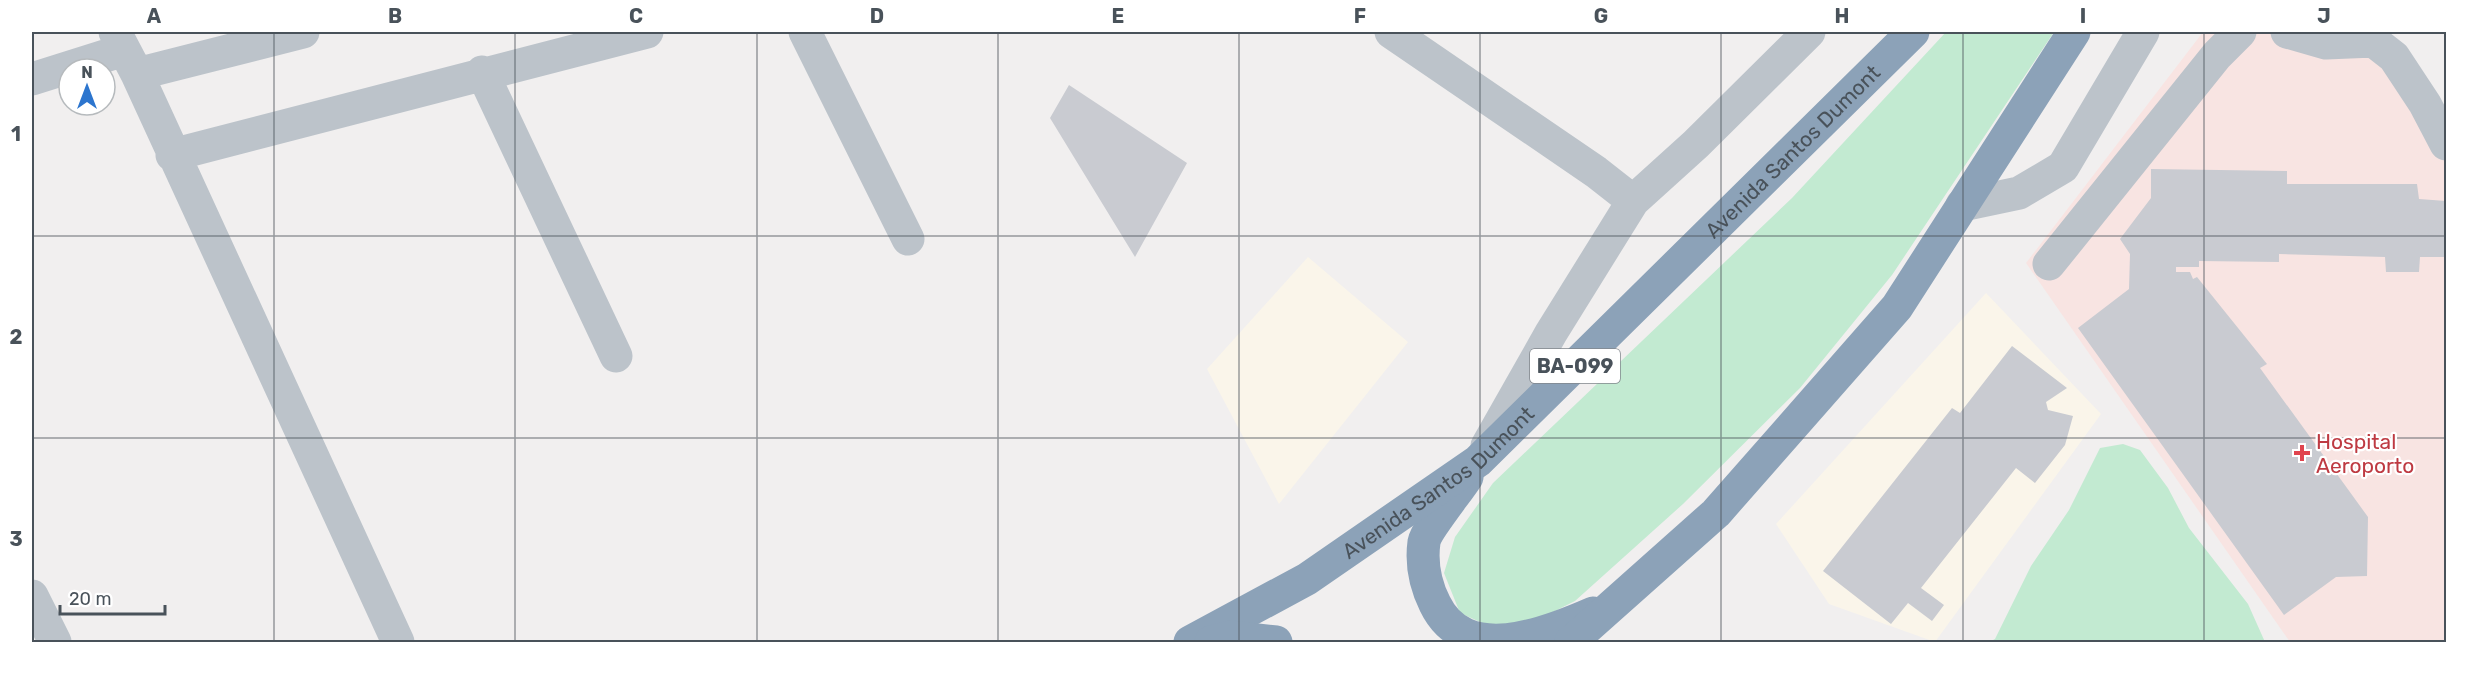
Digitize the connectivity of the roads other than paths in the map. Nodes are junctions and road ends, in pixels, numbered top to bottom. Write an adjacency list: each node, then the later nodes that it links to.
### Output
1 (303, 32): 12 (street)
2 (647, 32): 13 (street)
3 (805, 32): 19 (street)
4 (1391, 32): 17 (street)
5 (1806, 32): 17 (street)
6 (1913, 32): 22 (highway, Avenida Santos Dumont / BA-099)
7 (2074, 32): 18 (highway)
8 (2144, 32): 18 (street)
9 (2240, 32): 20 (street)
10 (2287, 32): 11 (street)
11 (2368, 36): 15 (street)
12 (125, 52): 14 (street); 16 (street)
13 (482, 72): 16 (street); 21 (street)
14 (32, 79)
15 (2446, 144)
16 (172, 155): 26 (street)
17 (1633, 201): 22 (street)
18 (1962, 205): 24 (highway)
19 (908, 239)
20 (2049, 264)
21 (616, 356)
22 (1478, 461): 24 (highway); 27 (highway, Avenida Santos Dumont / BA-099)
23 (32, 596): 25 (street)
24 (1618, 600): 30 (highway)
25 (55, 642)
26 (398, 642)
27 (1190, 642)
28 (1211, 642): 29 (highway)
29 (1276, 642)
30 (1571, 642)

